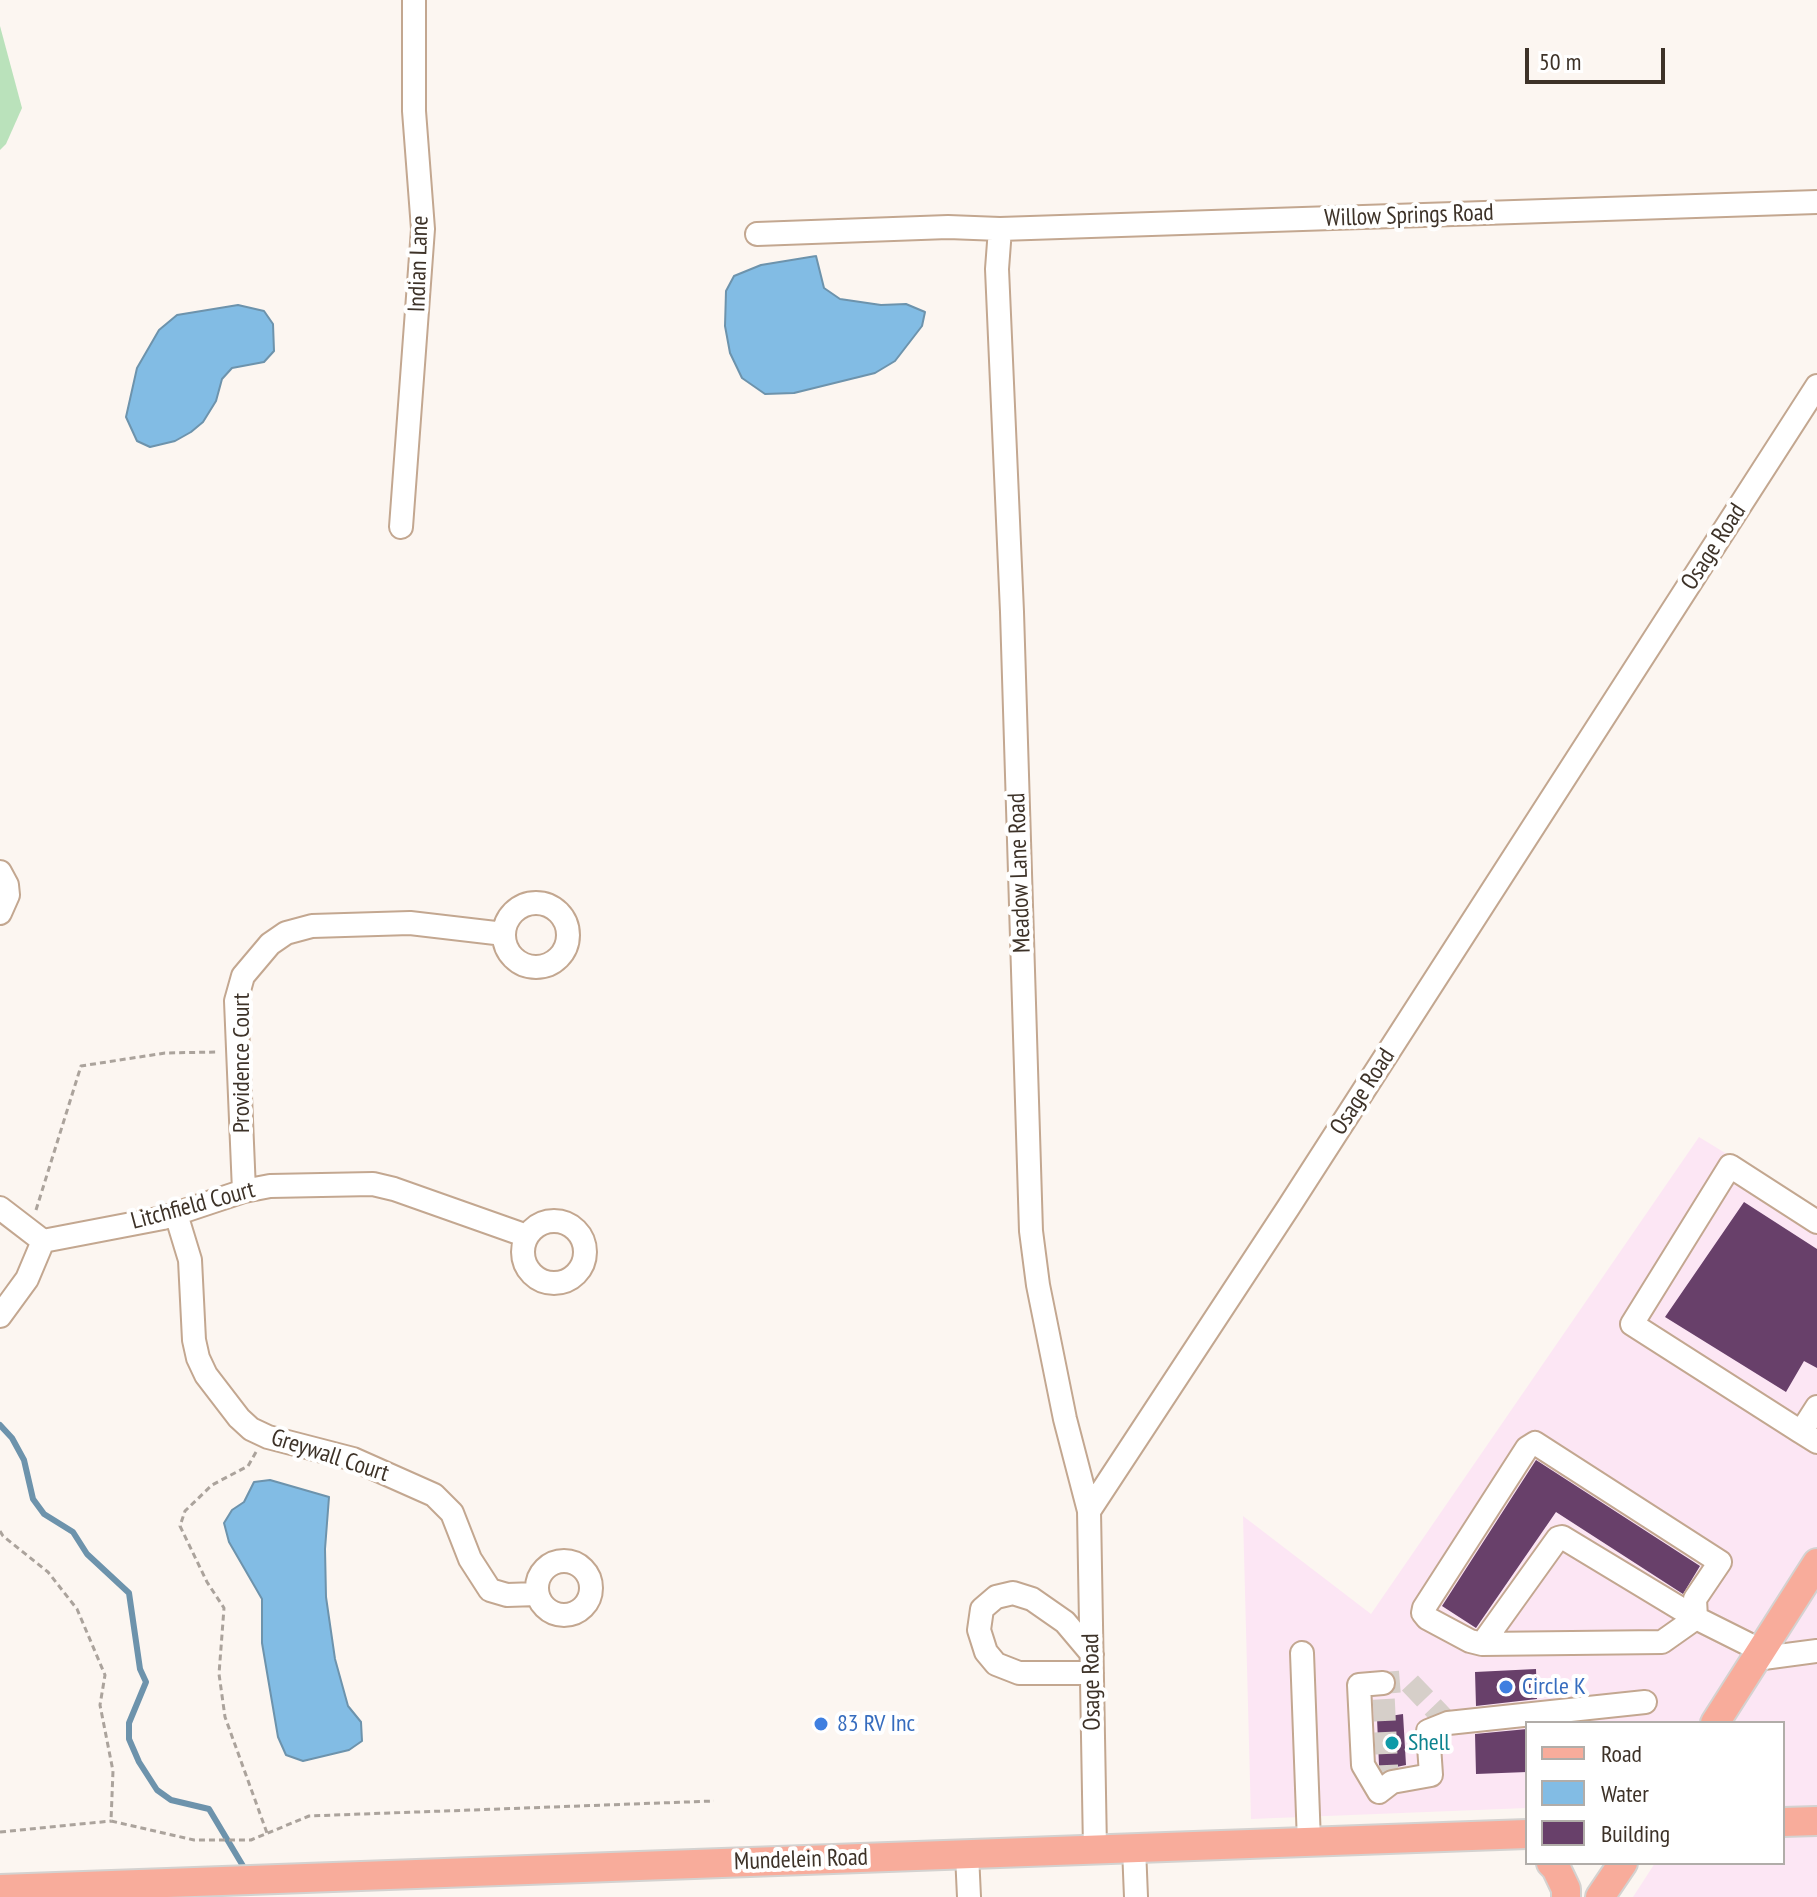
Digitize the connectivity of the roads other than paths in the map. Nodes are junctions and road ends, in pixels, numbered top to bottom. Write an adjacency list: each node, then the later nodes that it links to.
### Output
1 (414, 0): 6 (street, Indian Lane)
2 (1817, 202): 3 (street, Willow Springs Road)
3 (1000, 229): 4 (street, Willow Springs Road); 19 (street, Meadow Lane Road)
4 (757, 234)
5 (1817, 386): 19 (street, Osage Road)
6 (401, 527)
7 (0, 872): 8 (street)
8 (0, 913)
9 (504, 934): 10 (street, Providence Court)
10 (244, 1191): 12 (street, Litchfield Court); 15 (street, Litchfield Court)
11 (0, 1208): 14 (street)
12 (176, 1214): 14 (street, Litchfield Court); 21 (street, Greywall Court)
13 (1817, 1222): 18 (street)
14 (36, 1236): 16 (street)
15 (527, 1236)
16 (0, 1316)
17 (1817, 1407): 18 (street)
18 (1809, 1437)
19 (1089, 1511): 27 (street, Osage Road)
20 (1817, 1563): 26 (main road)
21 (537, 1594)
22 (1696, 1618): 23 (street); 23 (street); 23 (street); 26 (street)
23 (1482, 1644)
24 (1817, 1651): 26 (street)
25 (1302, 1653): 33 (street)
26 (1759, 1655): 30 (main road)
27 (1092, 1664): 27 (street); 35 (street, Osage Road)
28 (1383, 1683): 29 (street)
29 (1645, 1702)
30 (1731, 1711)
31 (1525, 1834): 32 (main road, Mundelein Road)
32 (1484, 1836): 33 (main road, Mundelein Road); 36 (main road)
33 (1309, 1842): 34 (main road, Mundelein Road)
34 (1134, 1848): 35 (main road, Mundelein Road); 42 (street)
35 (1095, 1849): 37 (main road, Mundelein Road)
36 (1525, 1849)
37 (967, 1854): 40 (main road, Mundelein Road); 41 (street)
38 (1553, 1865): 43 (main road)
39 (1622, 1865): 44 (main road)
40 (0, 1889)
41 (969, 1897)
42 (1136, 1897)
43 (1566, 1897)
44 (1600, 1897)

